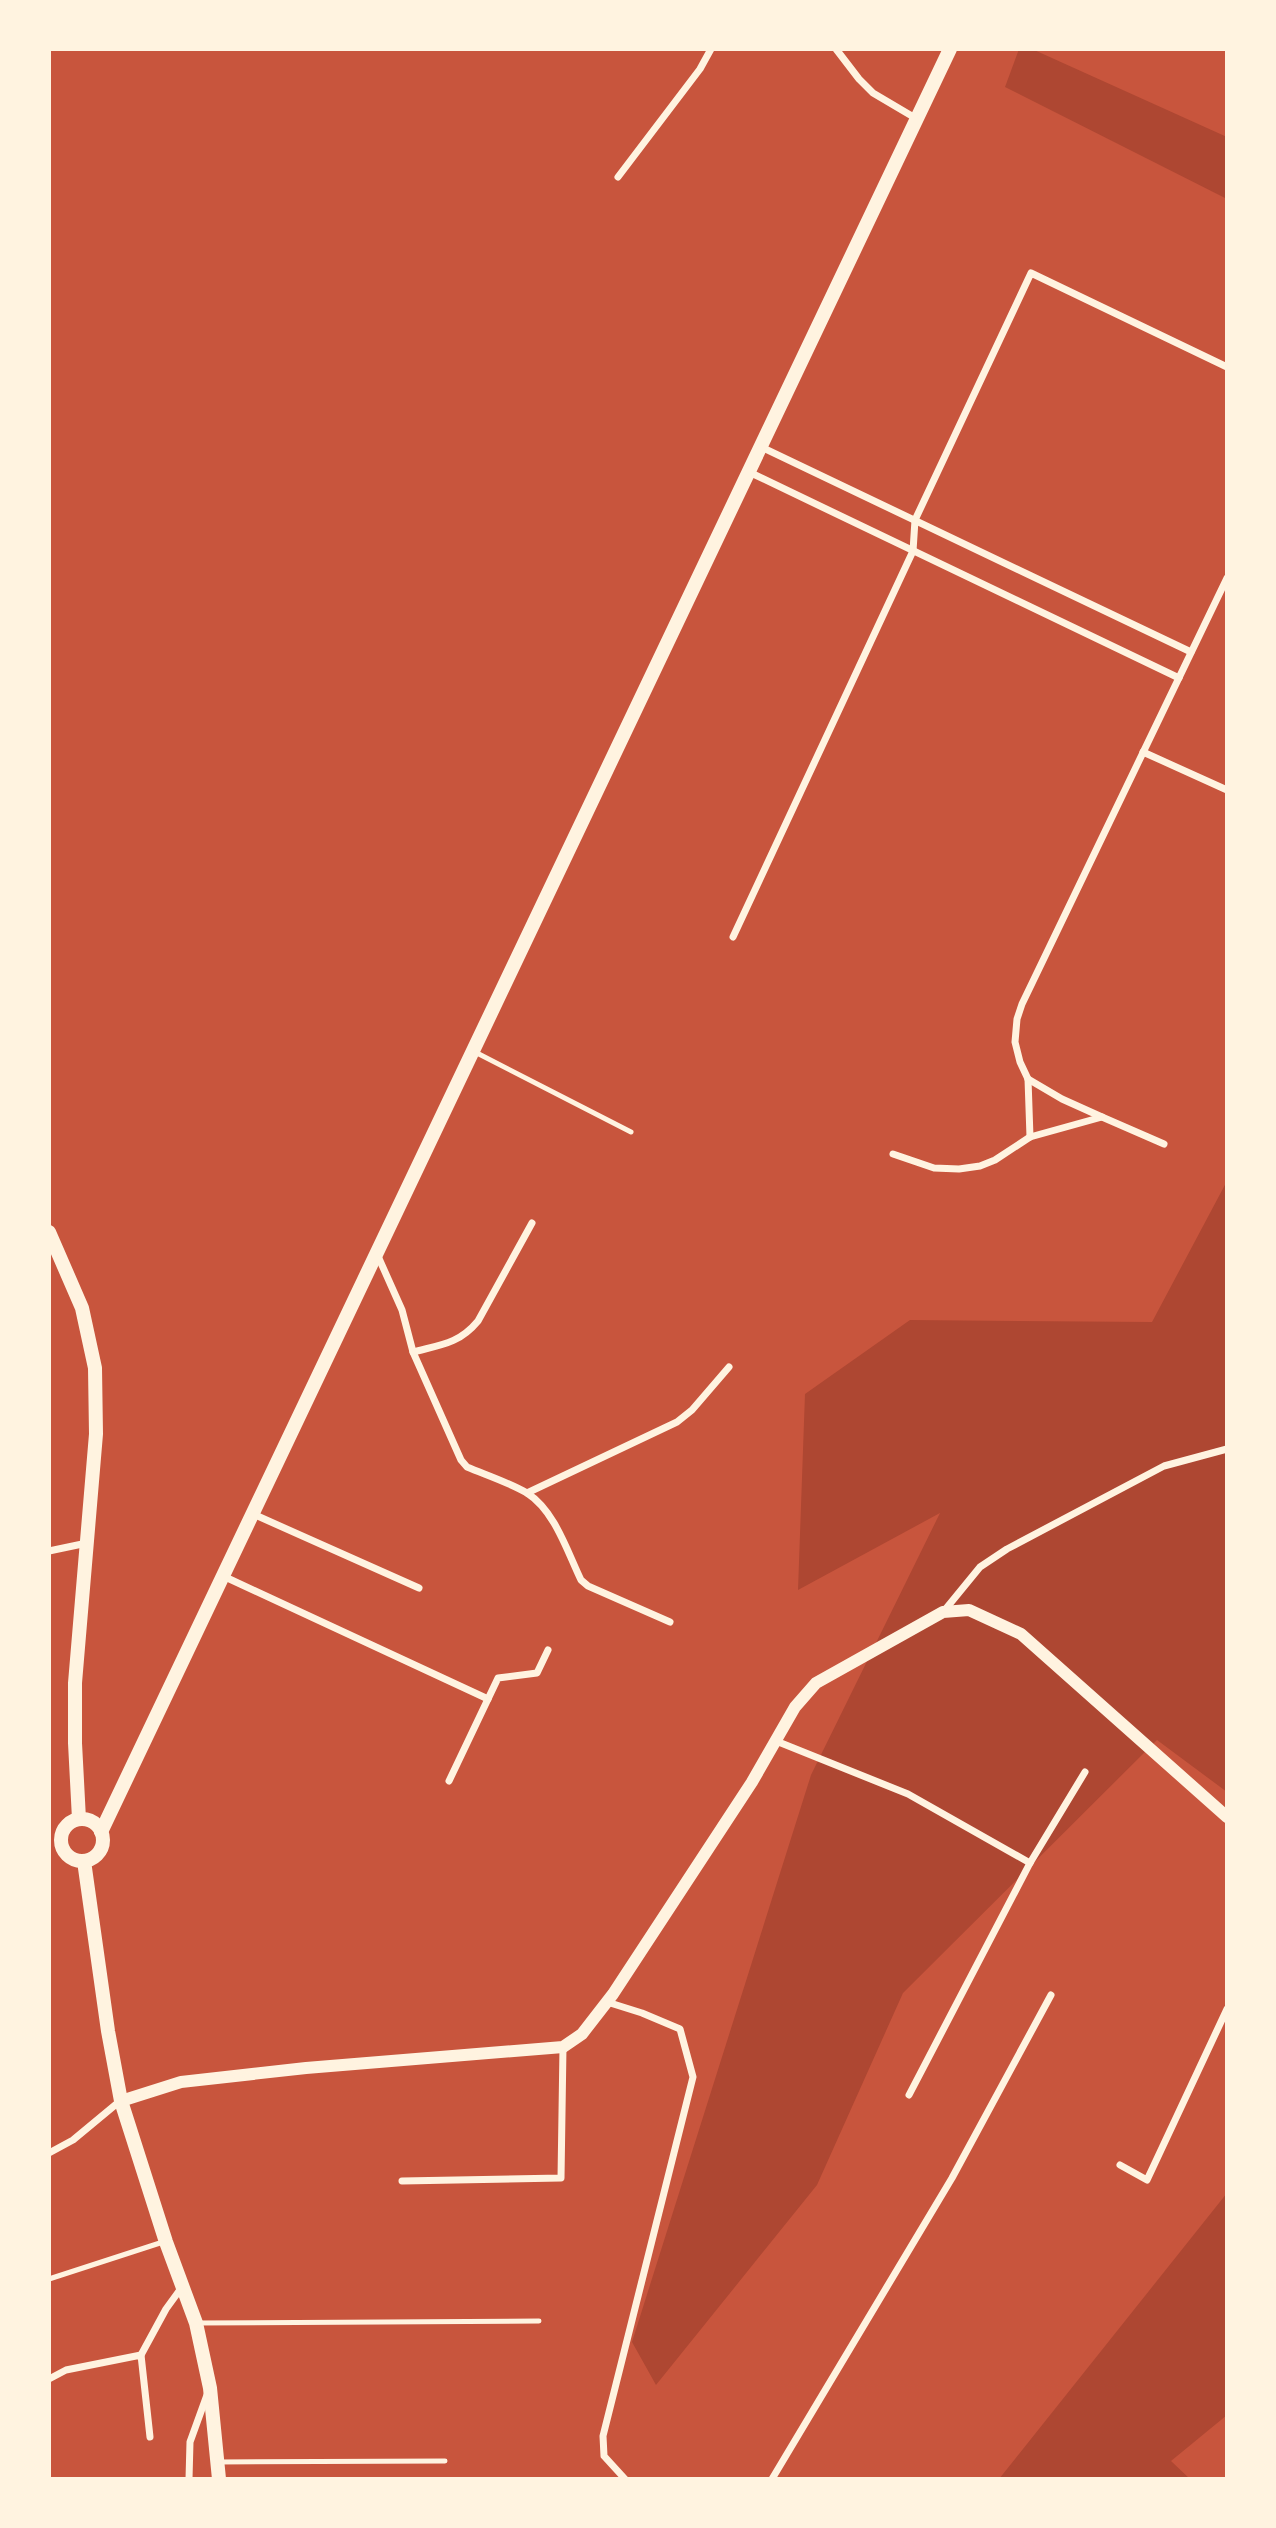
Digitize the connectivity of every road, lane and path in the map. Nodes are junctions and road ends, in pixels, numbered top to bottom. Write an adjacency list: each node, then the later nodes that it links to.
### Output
1 (710, 49): 5 (street)
2 (836, 49): 4 (street)
3 (950, 49): 4 (main road)
4 (917, 119): 7 (main road)
5 (618, 177)
6 (1227, 366): 9 (street)
7 (761, 447): 8 (main road); 9 (street)
8 (749, 472): 10 (street); 17 (main road)
9 (915, 520): 10 (street); 12 (street)
10 (914, 551): 13 (street); 16 (street)
11 (1227, 578): 12 (street)
12 (1191, 652): 13 (street)
13 (1179, 678): 14 (street)
14 (1143, 752): 15 (street); 18 (street)
15 (1227, 790)
16 (733, 937)
17 (473, 1051): 20 (lane); 26 (main road)
18 (1028, 1079): 19 (street); 21 (street)
19 (1102, 1117): 21 (street); 22 (street)
20 (631, 1132)
21 (1030, 1137): 23 (street)
22 (1164, 1144)
23 (893, 1154)
24 (532, 1223): 27 (street)
25 (49, 1232): 32 (main road)
26 (377, 1254): 27 (street); 31 (main road)
27 (412, 1352): 30 (street)
28 (729, 1367): 30 (street)
29 (1227, 1449): 36 (street)
30 (527, 1493): 37 (street)
31 (253, 1514): 34 (main road); 35 (street)
32 (87, 1543): 33 (street); 44 (main road)
33 (49, 1551)
34 (223, 1576): 39 (street); 45 (main road)
35 (419, 1588)
36 (943, 1612): 40 (street); 43 (street)
37 (670, 1622)
38 (548, 1650): 39 (street)
39 (488, 1699): 42 (street)
40 (776, 1741): 47 (street); 49 (street)
41 (1085, 1772): 47 (street)
42 (449, 1781)
43 (1227, 1817)
44 (79, 1818): 45 (main road); 46 (main road)
45 (102, 1832): 46 (main road)
46 (84, 1861): 53 (main road)
47 (1030, 1863): 52 (street)
48 (1051, 1995): 71 (street)
49 (607, 2002): 51 (street); 70 (street)
50 (1227, 2009): 55 (street)
51 (563, 2047): 53 (street); 56 (street)
52 (909, 2095)
53 (121, 2101): 54 (street); 57 (main road)
54 (49, 2152)
55 (1120, 2165)
56 (402, 2181)
57 (166, 2242): 58 (lane); 59 (main road)
58 (49, 2279)
59 (183, 2286): 61 (main road); 62 (street)
60 (539, 2320): 61 (lane)
61 (196, 2323): 64 (main road)
62 (141, 2355): 63 (street); 65 (street)
63 (49, 2379)
64 (210, 2388): 67 (main road); 68 (street)
65 (149, 2437)
66 (445, 2461): 67 (lane)
67 (218, 2462): 69 (main road)
68 (189, 2479)
69 (219, 2479)
70 (625, 2479)
71 (772, 2479)

